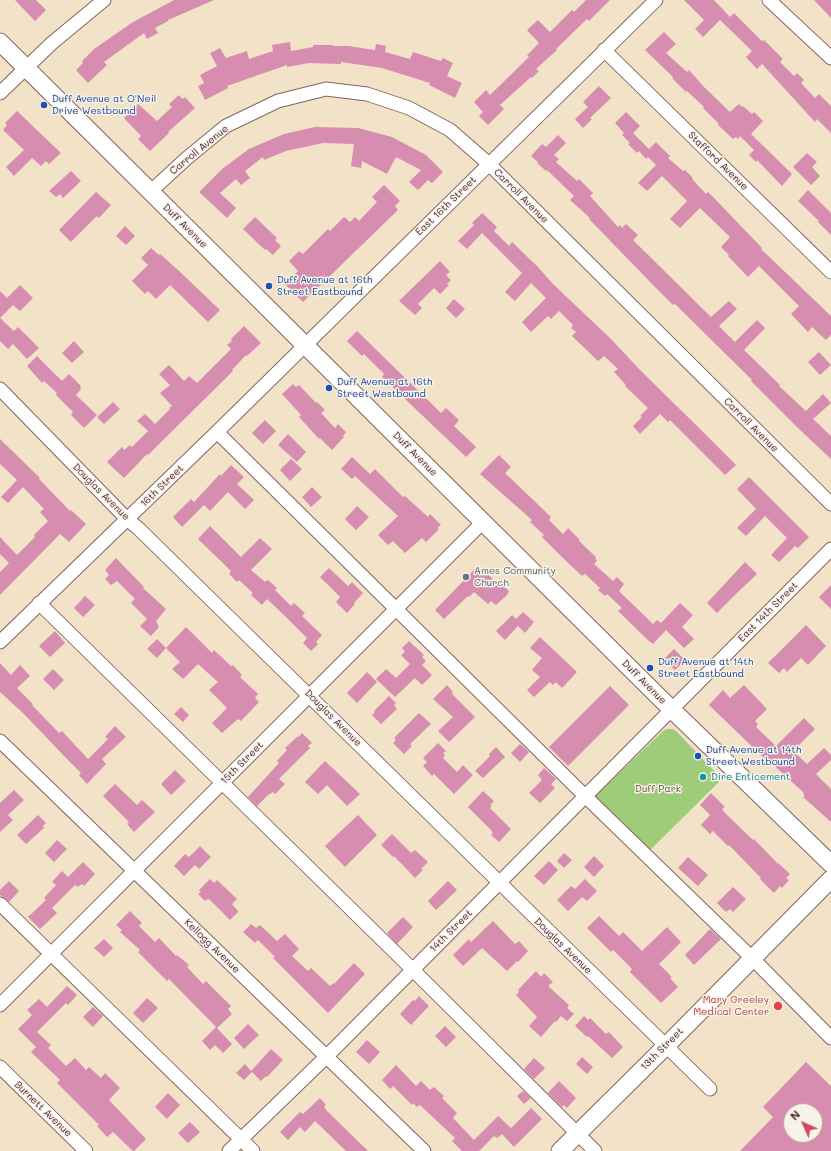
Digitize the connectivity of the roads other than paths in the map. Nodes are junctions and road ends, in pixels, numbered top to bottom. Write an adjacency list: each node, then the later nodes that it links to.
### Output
1 (104, 0): 7 (street)
2 (656, 0): 5 (street, East 16th Street)
3 (769, 0): 6 (street)
4 (0, 42): 7 (main road, Duff Avenue)
5 (604, 50): 9 (street, East 16th Street); 11 (street, Stafford Avenue)
6 (831, 58)
7 (26, 68): 8 (street); 10 (main road, Duff Avenue)
8 (0, 93)
9 (489, 164): 10 (street, Carroll Avenue); 12 (street, East 16th Street); 15 (street, Carroll Avenue)
10 (150, 192): 12 (main road, Duff Avenue)
11 (831, 272)
12 (305, 345): 14 (street, 16th Street); 17 (main road, Duff Avenue)
13 (0, 390): 16 (street, Douglas Avenue)
14 (217, 432): 16 (street, 16th Street); 20 (street)
15 (831, 504)
16 (128, 519): 19 (street, 16th Street); 22 (street, Douglas Avenue)
17 (483, 522): 20 (street, 15th Street); 23 (main road, Duff Avenue)
18 (831, 549): 23 (street, East 14th Street)
19 (39, 603): 21 (street, 16th Street); 25 (street)
20 (396, 609): 22 (street, 15th Street); 26 (street)
21 (0, 642)
22 (310, 696): 25 (street, 15th Street); 30 (street, Douglas Avenue)
23 (671, 709): 26 (street, 14th Street); 27 (main road, Duff Avenue)
24 (0, 741): 28 (street, Kellogg Avenue)
25 (222, 783): 28 (street, 15th Street); 34 (street)
26 (585, 796): 30 (street, 14th Street); 33 (street)
27 (831, 864)
28 (134, 871): 32 (street, 15th Street); 38 (street, Kellogg Avenue)
29 (831, 879): 33 (main road, 13th Street)
30 (499, 883): 34 (street, 14th Street); 37 (street, Douglas Avenue)
31 (0, 904): 32 (street)
32 (51, 954): 35 (street, 15th Street); 42 (street)
33 (752, 958): 36 (street); 37 (main road, 13th Street)
34 (413, 970): 38 (street, 14th Street); 41 (street)
35 (0, 1004)
36 (831, 1038)
37 (666, 1046): 40 (street, Douglas Avenue); 41 (main road, 13th Street)
38 (326, 1057): 42 (street, 14th Street); 46 (street, Kellogg Avenue)
39 (0, 1067): 43 (street, Burnett Avenue)
40 (710, 1089)
41 (577, 1134): 47 (main road, 13th Street); 48 (street)
42 (240, 1139): 44 (street, 14th Street); 45 (street)
43 (86, 1151)
44 (229, 1151)
45 (252, 1151)
46 (424, 1151)
47 (560, 1151)
48 (595, 1151)

